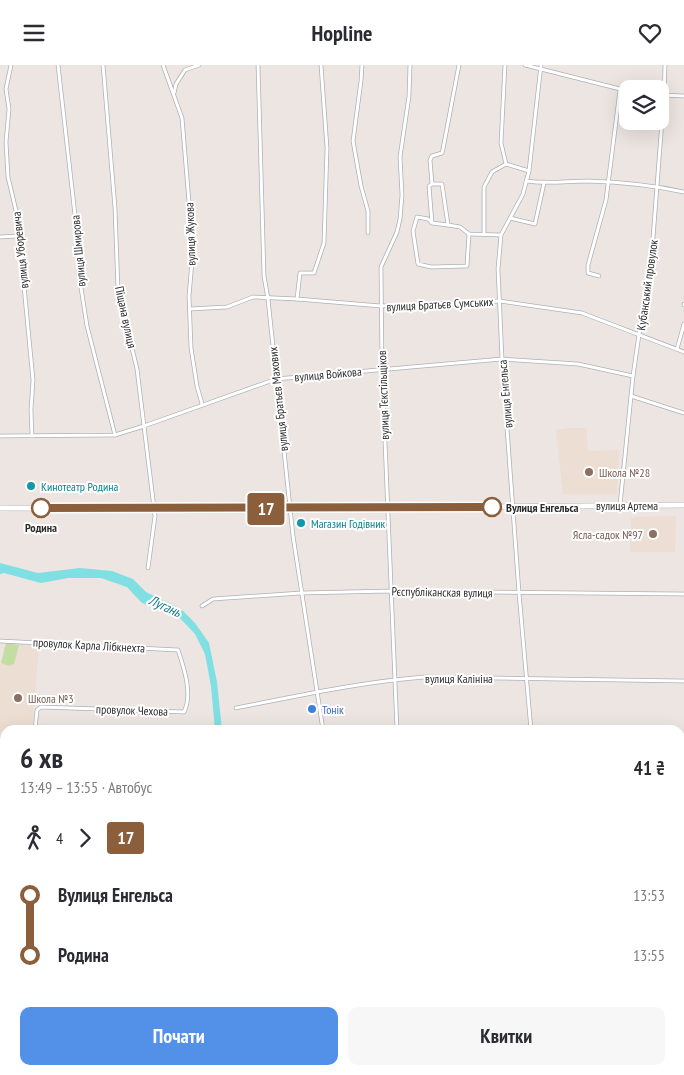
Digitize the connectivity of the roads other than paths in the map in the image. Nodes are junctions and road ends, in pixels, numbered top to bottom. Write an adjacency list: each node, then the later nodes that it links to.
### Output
1 (11, 65): 37 (street, вулиця Уборевича)
2 (58, 65): 57 (street, вулиця Шмирова)
3 (104, 65): 56 (street, Піщана вулиця)
4 (163, 65): 17 (street, вулиця Жукова)
5 (199, 65): 17 (street)
6 (258, 65): 40 (street, вулиця Братьєв Махових)
7 (321, 65): 41 (street)
8 (362, 65): 33 (street)
9 (410, 65): 43 (street, вулиця Тєкстільщіков)
10 (459, 65): 27 (street)
11 (505, 65): 22 (street)
12 (525, 65): 14 (street)
13 (665, 65): 15 (street, Кубанський провулок)
14 (541, 67): 16 (street); 23 (street, вулиця Енгельса)
15 (664, 80)
16 (619, 90)
17 (174, 94): 44 (street, вулиця Жукова)
18 (669, 95): 19 (street)
19 (684, 95)
20 (619, 98): 25 (street)
21 (660, 130): 28 (street, Кубанський провулок)
22 (506, 164): 23 (street); 35 (street)
23 (529, 171): 24 (street, вулиця Енгельса)
24 (526, 181): 26 (street); 30 (street, вулиця Енгельса)
25 (608, 181): 26 (street); 28 (street); 39 (street)
26 (544, 183): 30 (street)
27 (432, 184): 31 (street); 32 (street)
28 (656, 186): 29 (street); 46 (street, Кубанський провулок)
29 (684, 192)
30 (510, 218): 36 (street, вулиця Енгельса)
31 (432, 223): 32 (street); 34 (street)
32 (448, 225): 34 (street)
33 (368, 233)
34 (470, 234): 35 (street)
35 (484, 235): 36 (street)
36 (500, 235): 42 (street, вулиця Енгельса)
37 (18, 236): 38 (street); 59 (street, вулиця Уборевича)
38 (0, 237)
39 (600, 276)
40 (268, 299): 41 (street, вулиця Братьєв Сумських); 44 (street, вулиця Братьєв Сумських); 52 (street, вулиця Братьєв Махових)
41 (297, 299): 43 (street, вулиця Братьєв Сумських)
42 (500, 301): 43 (street, вулиця Братьєв Сумських); 46 (street, вулиця Братьєв Сумських); 49 (street, вулиця Енгельса)
43 (381, 306): 50 (street, вулиця Тєкстільщіков)
44 (190, 309): 54 (street, вулиця Жукова)
45 (684, 324): 47 (street)
46 (640, 333): 47 (street, вулиця Братьєв Сумських); 51 (street, Кубанський провулок)
47 (677, 349): 48 (street, вулиця Братьєв Сумських)
48 (684, 352)
49 (502, 359): 50 (street, вулиця Войкова); 51 (street, вулиця Войкова); 64 (street, вулиця Енгельса)
50 (382, 369): 52 (street, вулиця Войкова); 63 (street, вулиця Тєкстільщіков)
51 (633, 376): 53 (street, Кубанський провулок)
52 (276, 379): 54 (street, вулиця Войкова); 66 (street, вулиця Братьєв Махових)
53 (631, 396): 55 (street); 60 (street, Кубанський провулок)
54 (202, 405): 56 (street, вулиця Войкова)
55 (684, 413)
56 (144, 426): 57 (street, вулиця Войкова); 65 (street, Піщана вулиця)
57 (115, 435): 59 (street, вулиця Войкова)
58 (0, 436): 59 (street, вулиця Войкова)
59 (32, 436)
60 (620, 505): 61 (street, вулиця Артема); 64 (street, вулиця Артема)
61 (684, 505)
62 (0, 507): 65 (street, вулиця Артема)
63 (388, 507): 64 (street, вулиця Артема); 66 (street, вулиця Артема); 68 (street, вулиця Тєкстільщіков)
64 (514, 507): 70 (street, вулиця Енгельса)
65 (154, 508): 66 (street, вулиця Артема); 67 (street, Піщана вулиця)
66 (290, 509): 69 (street, вулиця Братьєв Махових)
67 (148, 569)
68 (391, 591): 69 (street, Рєспубліканская вулиця); 70 (street, Рєспубліканская вулиця); 76 (street, вулиця Тєкстільщіков)
69 (301, 593): 72 (street, Рєспубліканская вулиця); 78 (street, вулиця Братьєв Махових)
70 (519, 593): 71 (street, Рєспубліканская вулиця); 75 (street, вулиця Енгельса)
71 (684, 594)
72 (202, 606)
73 (0, 641): 74 (street, провулок Карла Лібкнехта)
74 (178, 650): 80 (street, провулок Чехова)
75 (528, 678): 76 (street, вулиця Калініна); 77 (street, вулиця Калініна); 83 (street, вулиця Енгельса)
76 (394, 679): 78 (street, вулиця Калініна); 82 (street, вулиця Тєкстільщіков)
77 (684, 681)
78 (317, 692): 79 (street, вулиця Калініна); 81 (street, вулиця Братьєв Махових)
79 (236, 708)
80 (36, 725)
81 (322, 725)
82 (397, 725)
83 (532, 725)

